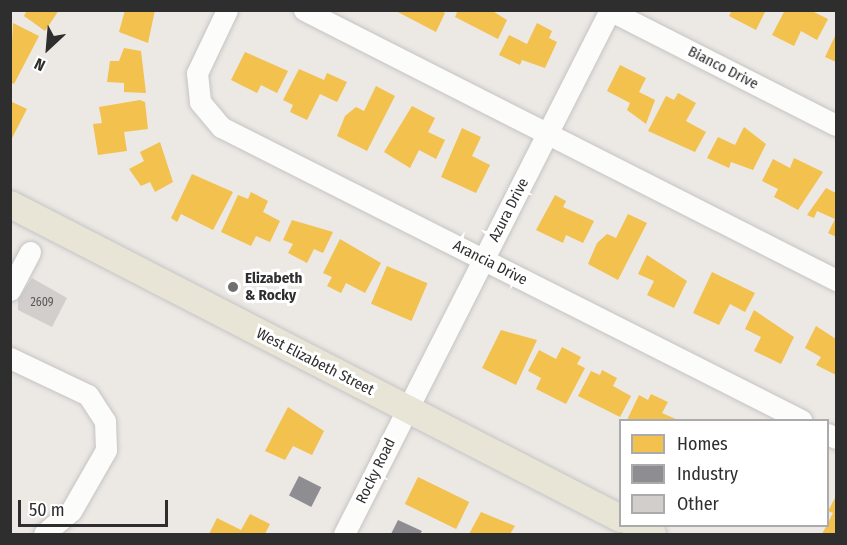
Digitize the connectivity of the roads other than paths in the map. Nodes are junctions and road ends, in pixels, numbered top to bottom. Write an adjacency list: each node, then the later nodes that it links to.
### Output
1 (227, 10): 8 (street, Arancia Drive)
2 (304, 10): 5 (street)
3 (610, 11): 4 (street, Bianco Drive); 5 (street, Azura Drive)
4 (837, 125)
5 (547, 134): 8 (street, Azura Drive); 9 (street)
6 (10, 204): 12 (main road, West Elizabeth Street)
7 (30, 252): 10 (street)
8 (484, 260): 12 (street, Azura Drive); 13 (street, Arancia Drive)
9 (837, 280)
10 (10, 290)
11 (10, 358): 16 (street)
12 (407, 408): 14 (main road, West Elizabeth Street); 17 (street, Rocky Road)
13 (799, 419)
14 (619, 517)
15 (638, 527): 18 (main road)
16 (44, 534)
17 (345, 534)
18 (652, 534)

